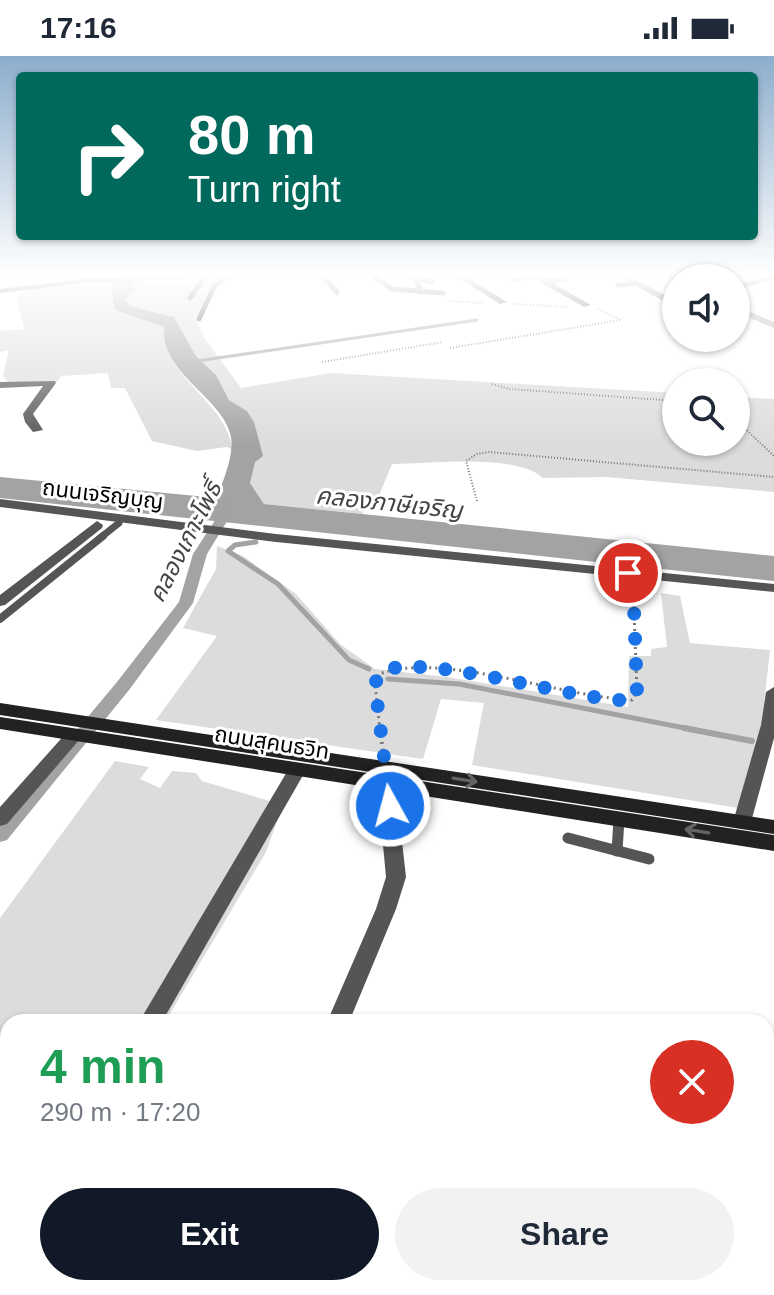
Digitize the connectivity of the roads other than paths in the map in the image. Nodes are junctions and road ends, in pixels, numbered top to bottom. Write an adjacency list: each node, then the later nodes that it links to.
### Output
1 (0, 385): 2 (street)
2 (37, 430)
3 (0, 503): 6 (street, ถนนเจริญบุญ)
4 (119, 523): 8 (lane)
5 (97, 525): 7 (street)
6 (774, 588)
7 (0, 602)
8 (0, 619)
9 (774, 692): 17 (street)
10 (0, 709): 14 (main road, ถนนสุคนธวิท)
11 (0, 723): 12 (main road, ถนนสุคนธวิท)
12 (74, 735): 13 (main road, ถนนสุคนธวิท); 15 (street)
13 (297, 770): 14 (main road, ถนนสุคนธวิท); 23 (street)
14 (386, 776): 16 (main road, ถนนสุคนธวิท); 17 (main road, ถนนสุคนธวิท, one-way to 17); 24 (street)
15 (0, 819)
16 (619, 819): 20 (main road, ถนนสุคนธวิท, one-way to 16); 21 (lane)
17 (742, 822): 18 (main road, ถนนสุคนธวิท)
18 (774, 827)
19 (568, 838): 21 (lane)
20 (774, 843)
21 (617, 851): 22 (lane)
22 (649, 859)
23 (155, 1014)
24 (341, 1014)

